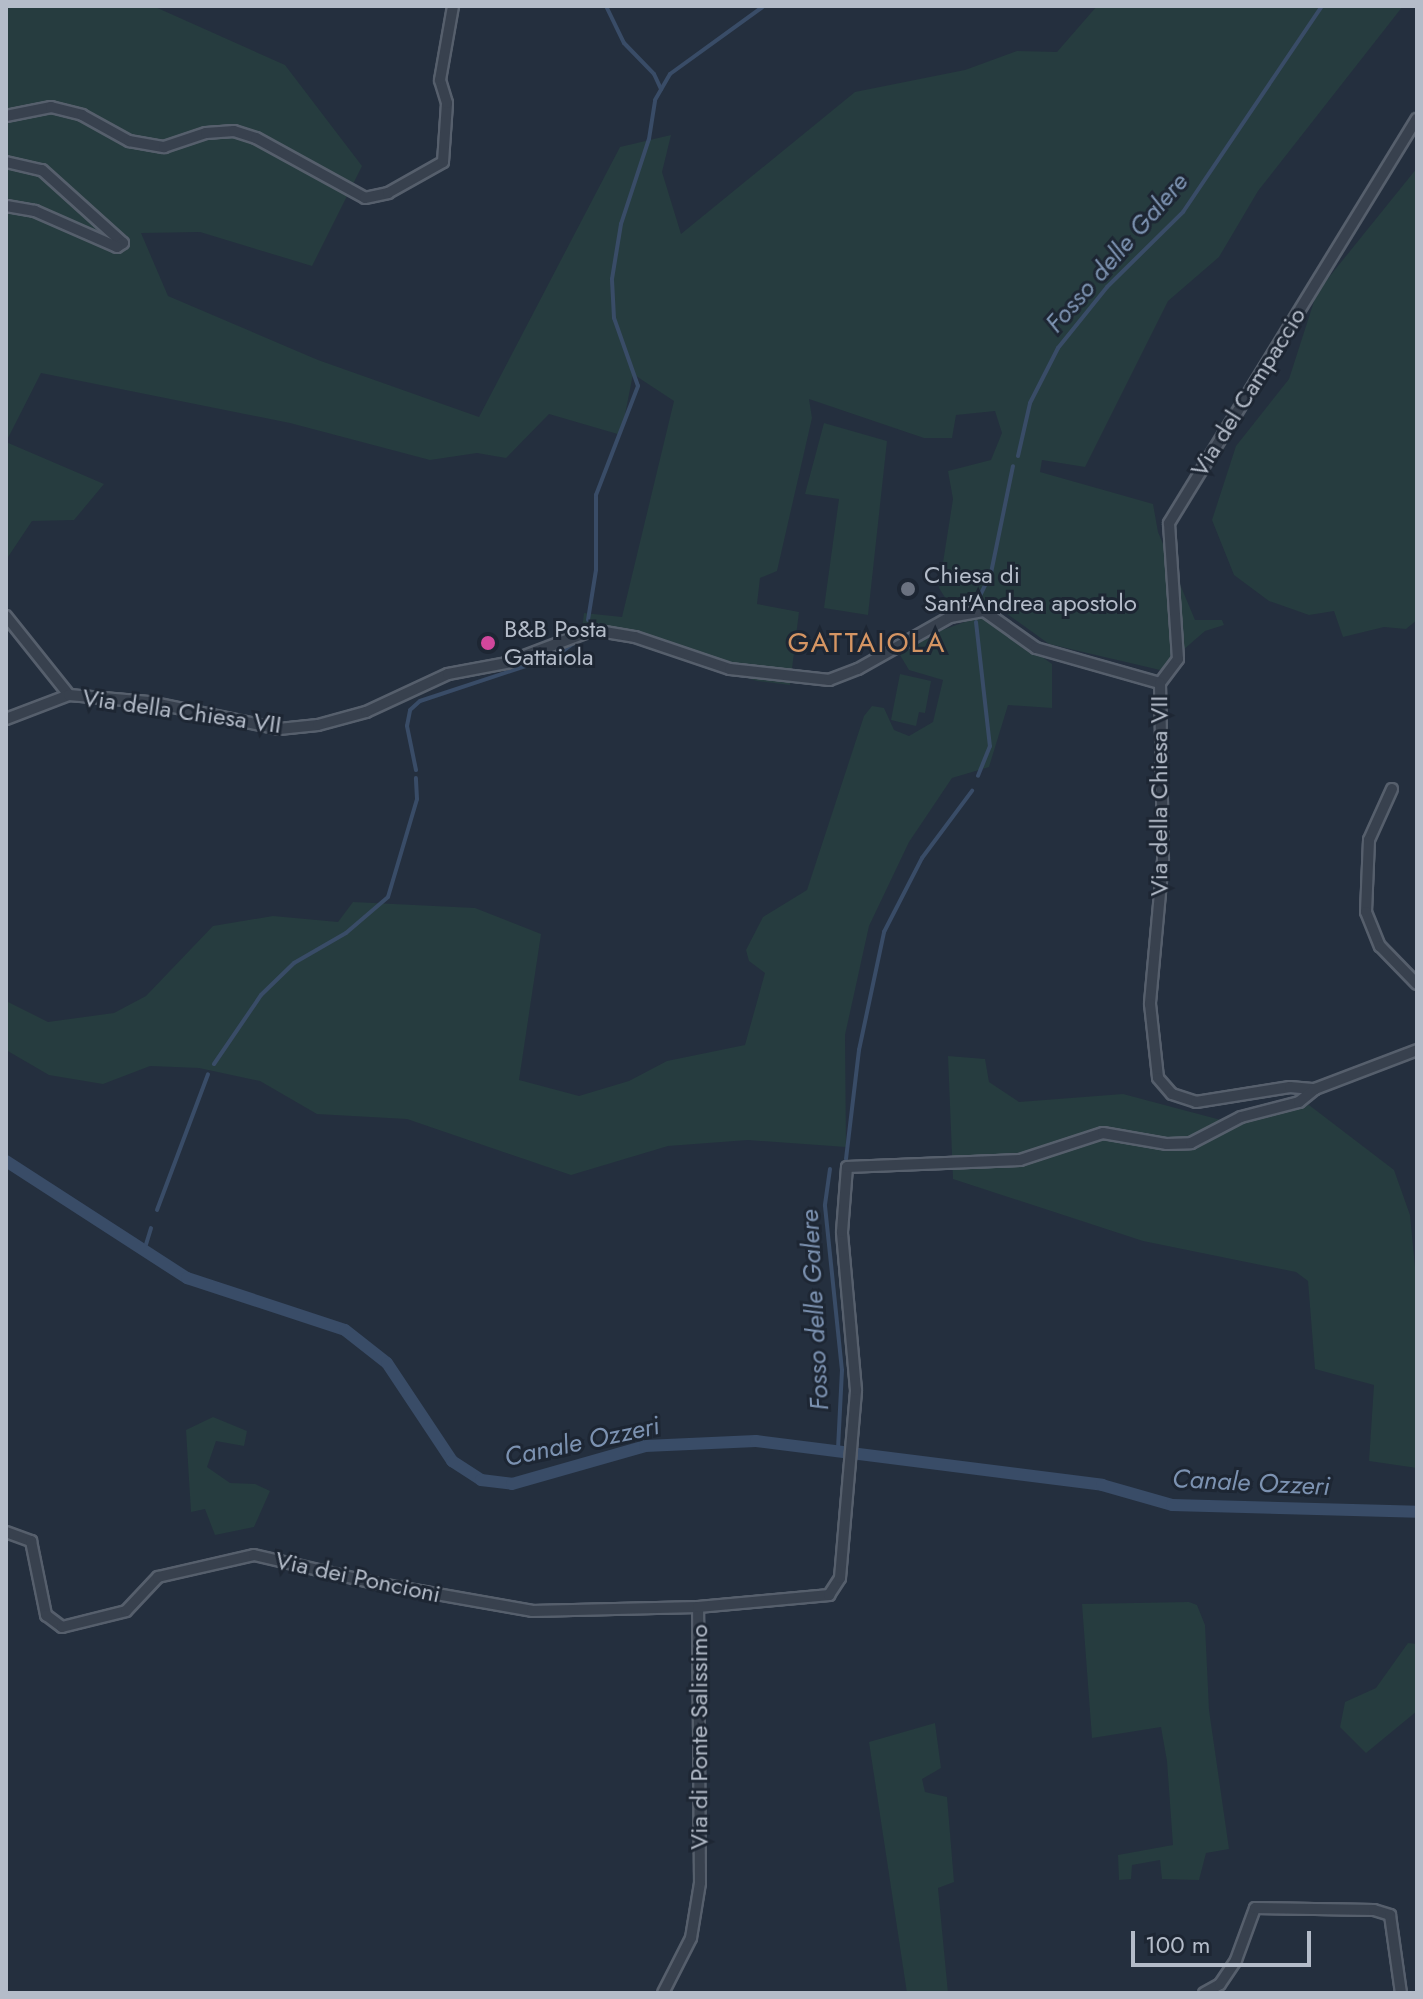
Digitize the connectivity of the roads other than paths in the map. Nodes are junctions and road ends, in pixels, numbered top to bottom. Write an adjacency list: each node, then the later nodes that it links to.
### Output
1 (453, 6): 2 (street)
2 (6, 116)
3 (1417, 119): 7 (street, Via del Campaccio)
4 (6, 162): 5 (street)
5 (6, 206)
6 (6, 616): 8 (street, Via della Chiesa VII)
7 (1160, 683): 8 (street, Via della Chiesa VII); 13 (street, Via della Chiesa VII)
8 (69, 695): 9 (street, Via della Chiesa VII)
9 (6, 719)
10 (1392, 789): 11 (street)
11 (1417, 984)
12 (1417, 1050): 13 (street)
13 (1315, 1089): 15 (street, Via di Ponte Salissimo)
14 (6, 1532): 15 (street, Via dei Poncioni)
15 (698, 1607): 16 (street, Via di Ponte Salissimo)
16 (663, 1993)
17 (1204, 1993): 18 (street)
18 (1401, 1993)

